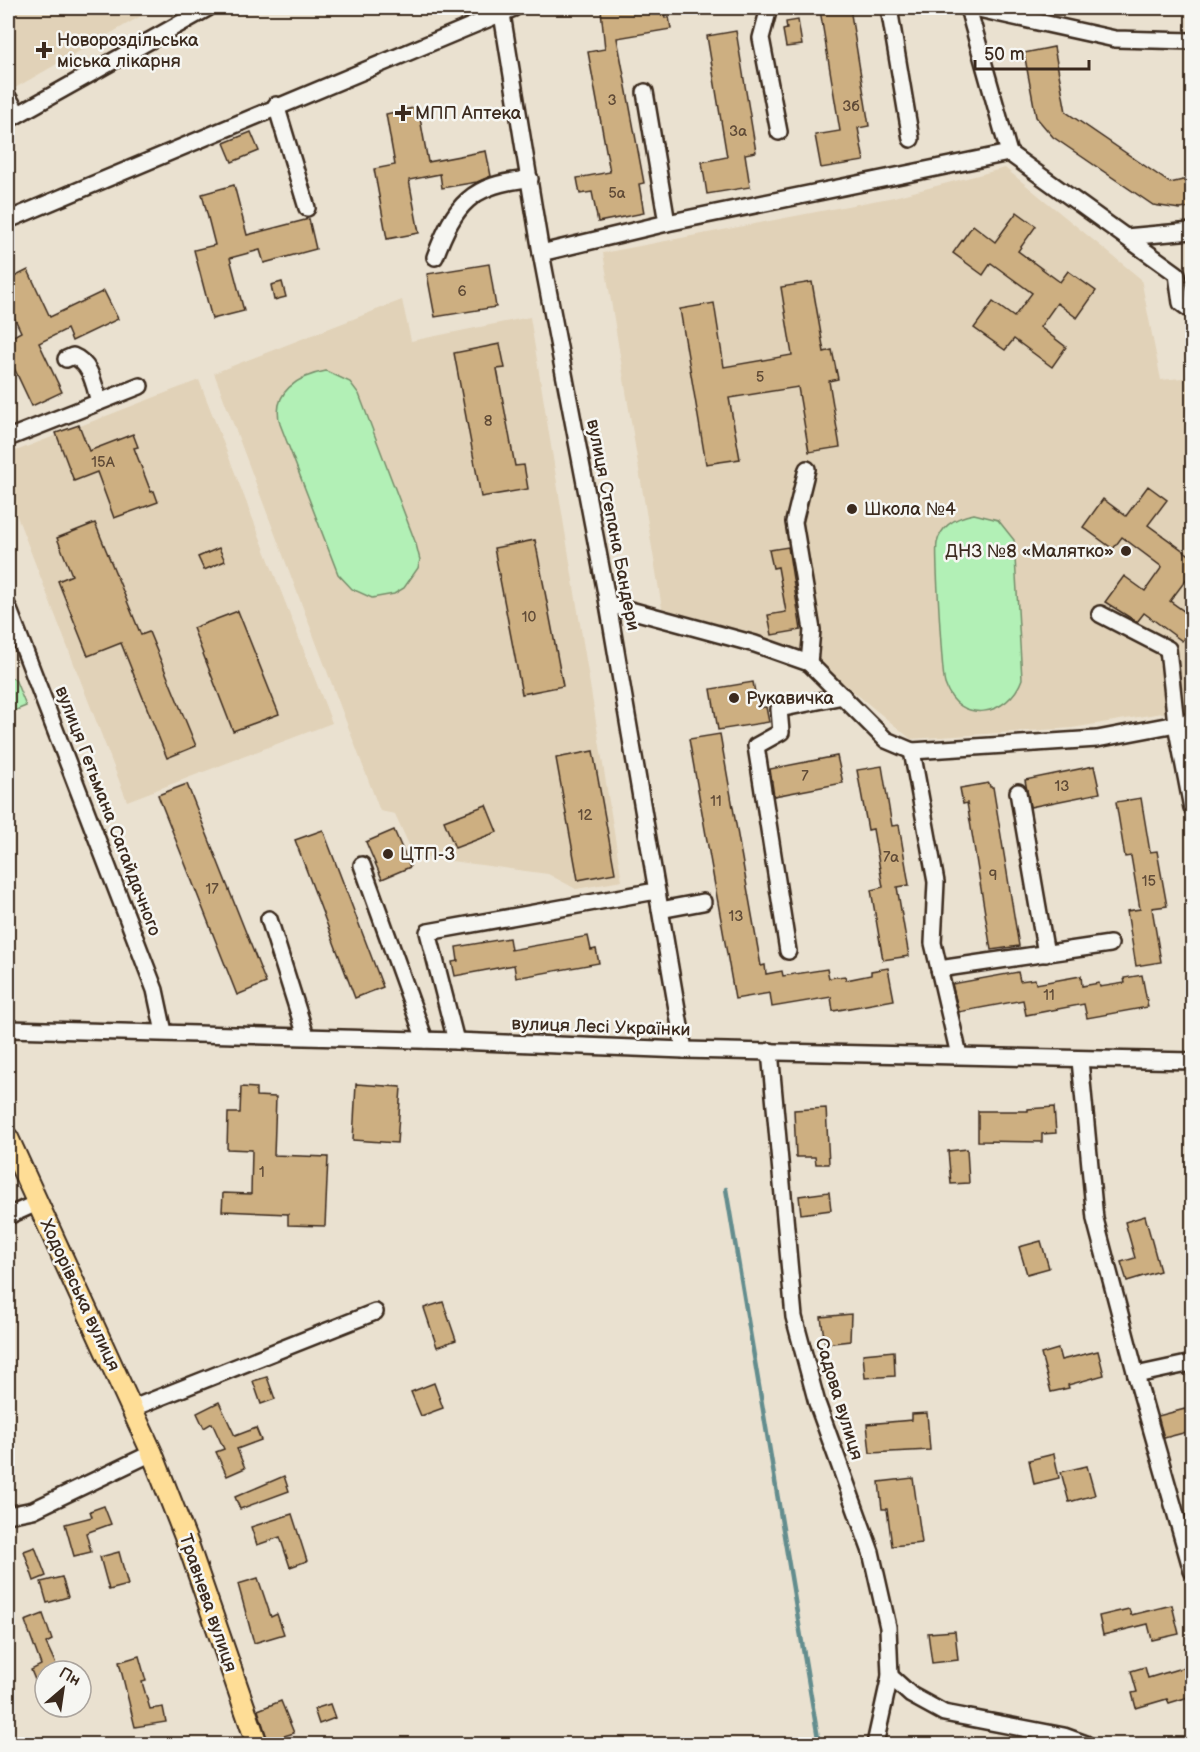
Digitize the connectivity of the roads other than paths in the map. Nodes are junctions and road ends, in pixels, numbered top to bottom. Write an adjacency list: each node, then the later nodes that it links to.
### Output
1 (208, 8): 11 (street)
2 (769, 8): 12 (street)
3 (890, 8): 13 (street)
4 (968, 8): 14 (street)
5 (974, 8): 7 (street)
6 (506, 9): 10 (street); 15 (street, вулиця Степана Бандери)
7 (1192, 41)
8 (645, 92): 18 (street)
9 (8, 97): 11 (street)
10 (276, 105): 16 (street); 17 (street)
11 (13, 117)
12 (779, 132)
13 (910, 139)
14 (1010, 153): 18 (street); 20 (street)
15 (530, 179): 21 (street, вулиця Степана Бандери); 22 (street)
16 (307, 208)
17 (8, 220)
18 (667, 223): 21 (street)
19 (1192, 231): 20 (street)
20 (1126, 237): 23 (street)
21 (541, 253): 29 (street, вулиця Степана Бандери)
22 (435, 257)
23 (1192, 311)
24 (66, 359): 26 (street)
25 (140, 386): 26 (street)
26 (99, 402): 27 (street)
27 (8, 438)
28 (807, 469): 32 (street)
29 (608, 604): 32 (street); 40 (street, вулиця Степана Бандери)
30 (8, 607): 49 (street, вулиця Гетьмана Сагайдачного)
31 (1100, 614): 35 (street)
32 (809, 663): 33 (street)
33 (843, 696): 36 (street); 45 (street)
34 (1192, 722): 35 (street)
35 (1176, 724): 36 (street); 38 (street)
36 (912, 751): 47 (street)
37 (1018, 792): 46 (street)
38 (1192, 808)
39 (362, 866): 51 (street)
40 (656, 891): 42 (street, вулиця Степана Бандери); 52 (street)
41 (703, 902): 42 (street)
42 (660, 909): 53 (street, вулиця Степана Бандери)
43 (269, 919): 50 (street)
44 (1110, 944): 46 (street)
45 (788, 951)
46 (1046, 954): 47 (street)
47 (939, 969): 55 (street)
48 (8, 1029): 49 (street, вулиця Лесі Українки)
49 (164, 1032): 50 (street, вулиця Лесі Українки)
50 (306, 1036): 51 (street, вулиця Лесі Українки)
51 (425, 1040): 52 (street, вулиця Лесі Українки)
52 (456, 1041): 53 (street, вулиця Лесі Українки)
53 (684, 1050): 54 (street, вулиця Лесі Українки)
54 (770, 1055): 55 (street, вулиця Лесі Українки); 68 (street, Садова вулиця)
55 (959, 1055): 57 (street, вулиця Лесі Українки)
56 (1192, 1061): 57 (street, вулиця Лесі Українки)
57 (1081, 1066): 63 (street)
58 (8, 1138): 59 (main road, Ходорівська вулиця)
59 (37, 1203): 60 (street); 64 (main road, Ходорівська вулиця)
60 (8, 1216)
61 (375, 1312): 64 (street)
62 (1192, 1363): 63 (street)
63 (1136, 1375): 67 (street)
64 (133, 1408): 65 (main road, Ходорівська вулиця)
65 (154, 1458): 66 (street); 69 (main road, Травнева вулиця)
66 (8, 1515)
67 (1192, 1571)
68 (890, 1676): 70 (street, Садова вулиця); 71 (street)
69 (257, 1744)
70 (875, 1744)
71 (1086, 1744)

